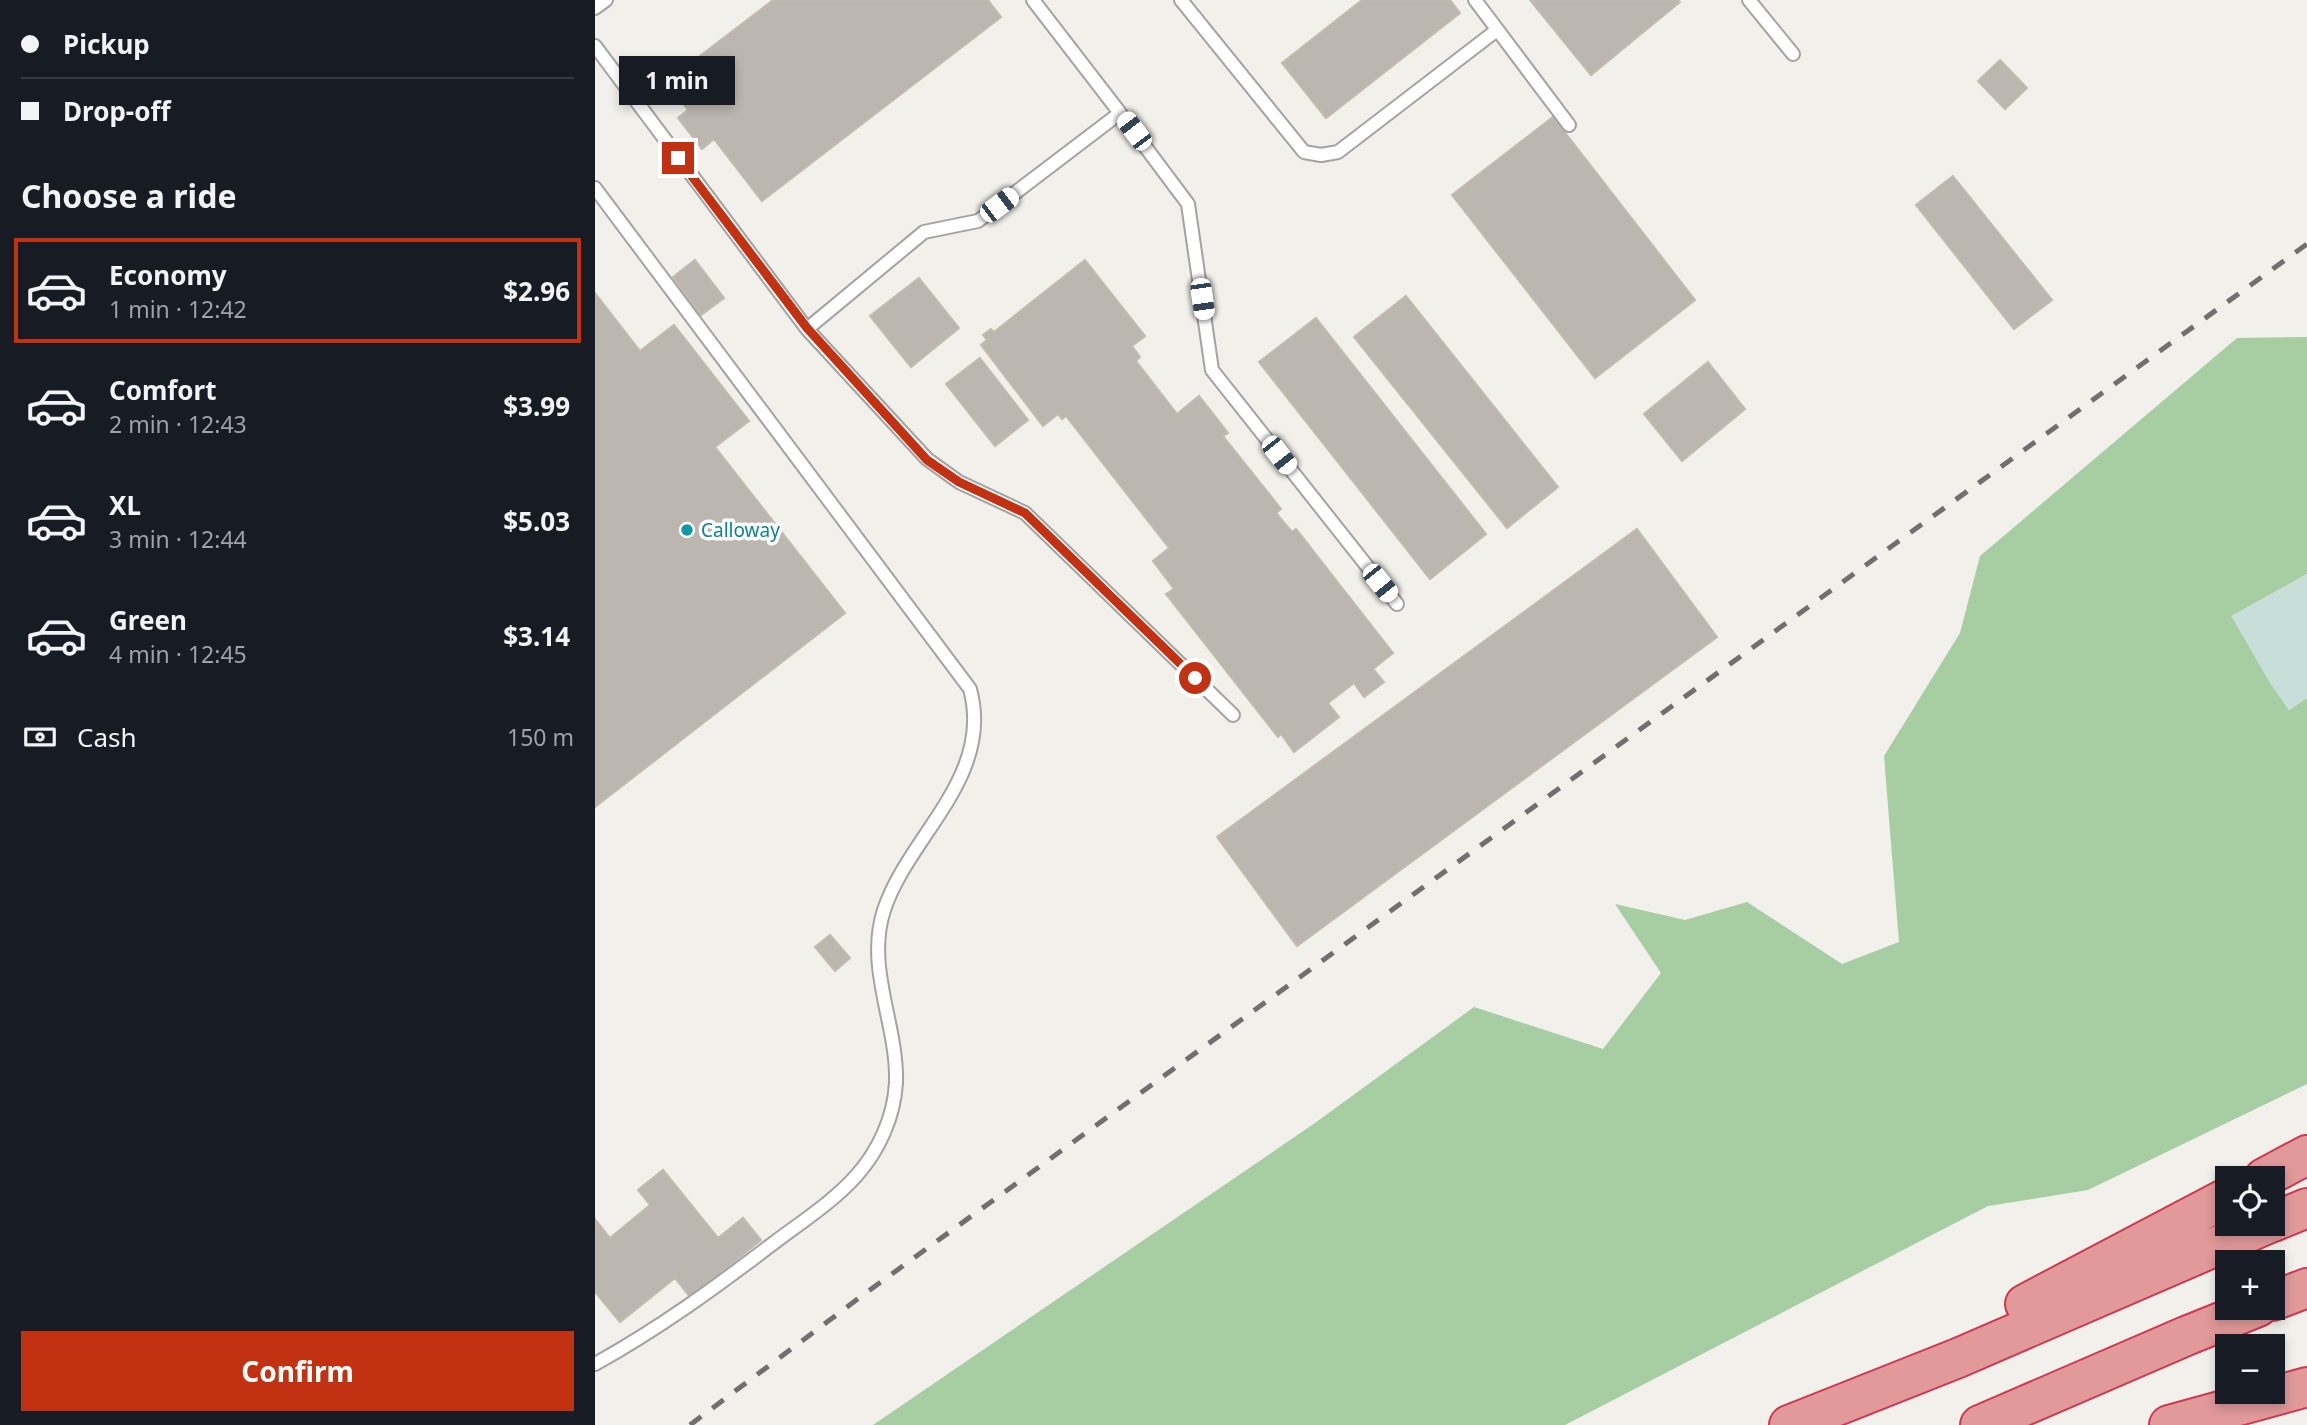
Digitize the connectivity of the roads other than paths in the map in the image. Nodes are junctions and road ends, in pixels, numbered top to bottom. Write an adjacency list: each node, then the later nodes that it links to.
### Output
1 (606, 0): 6 (lane)
2 (1033, 0): 10 (lane)
3 (1181, 0): 7 (lane)
4 (1475, 0): 7 (lane)
5 (1749, 0): 9 (lane)
6 (595, 8)
7 (1497, 30): 11 (lane)
8 (595, 46): 13 (lane)
9 (1793, 54)
10 (1120, 113): 13 (lane); 14 (lane)
11 (1569, 125)
12 (595, 188): 25 (lane)
13 (807, 328): 15 (lane)
14 (1397, 604)
15 (1233, 715)
16 (2307, 1155): 17 (highway)
17 (2285, 1167)
18 (2215, 1204): 27 (highway)
19 (2307, 1208): 20 (highway)
20 (2285, 1217)
21 (2242, 1236): 27 (highway)
22 (2307, 1288): 23 (highway)
23 (2285, 1296)
24 (2226, 1320): 29 (highway)
25 (595, 1364)
26 (2307, 1387): 30 (highway)
27 (1829, 1408): 28 (highway)
28 (1789, 1425)
29 (1980, 1425)
30 (2169, 1425)

